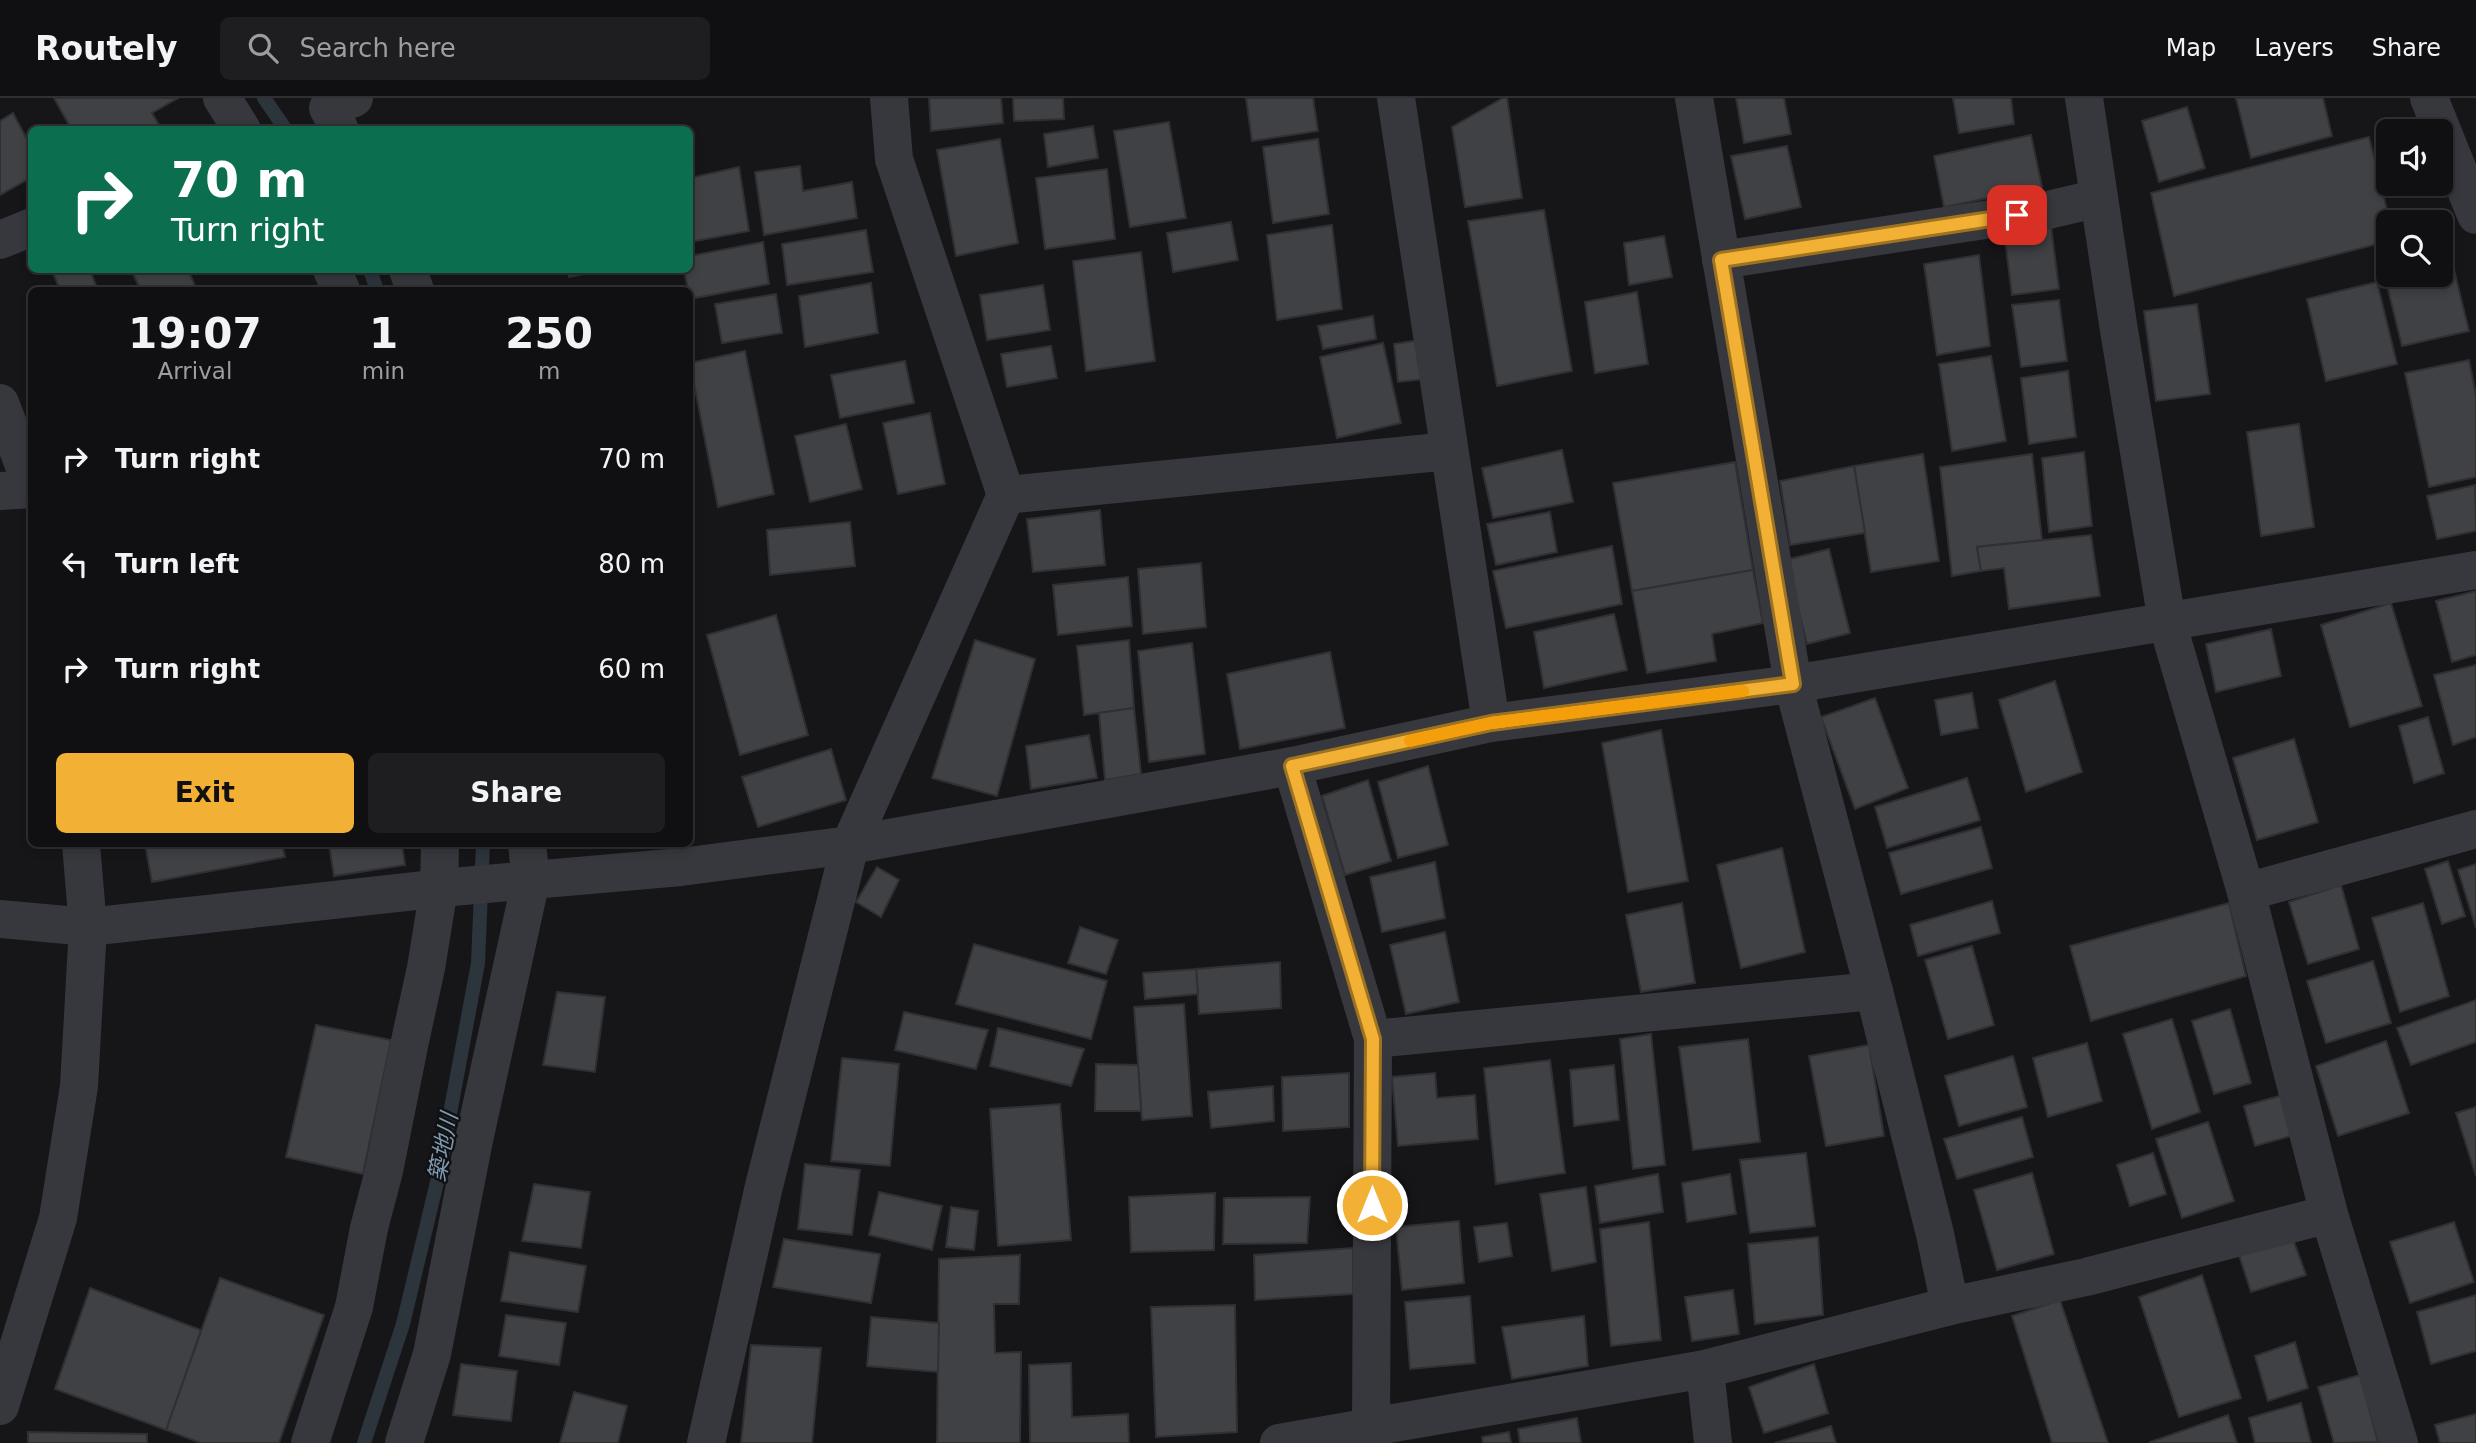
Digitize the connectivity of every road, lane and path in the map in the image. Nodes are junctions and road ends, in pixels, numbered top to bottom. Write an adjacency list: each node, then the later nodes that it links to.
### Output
1 (222, 98): 7 (street)
2 (889, 98): 18 (street)
3 (1396, 98): 14 (street)
4 (1694, 98): 12 (street)
5 (2084, 98): 8 (street)
6 (2429, 98): 9 (street)
7 (240, 126)
8 (2099, 198): 12 (street); 20 (street)
9 (2476, 215)
10 (28, 229): 11 (street)
11 (0, 240)
12 (1721, 260): 21 (street)
13 (0, 403): 15 (street)
14 (1450, 451): 18 (street); 22 (street)
15 (28, 476)
16 (28, 488): 17 (street)
17 (0, 491)
18 (1006, 495): 25 (street)
19 (2476, 570): 20 (street)
20 (2167, 622): 21 (street); 30 (street)
21 (1793, 684): 22 (street); 33 (street)
22 (1491, 723): 23 (street)
23 (1292, 766): 25 (street); 34 (street)
24 (2476, 829): 30 (street)
25 (850, 845): 28 (street); 42 (street)
26 (81, 847): 32 (street)
27 (440, 847): 29 (street)
28 (523, 868): 29 (street); 41 (street)
29 (446, 888): 32 (street); 40 (street)
30 (2246, 892): 35 (street)
31 (0, 919): 32 (street)
32 (88, 927): 38 (street)
33 (1874, 991): 34 (street); 36 (street)
34 (1373, 1039): 39 (street)
35 (2329, 1214): 36 (street); 45 (street)
36 (1950, 1306): 37 (street)
37 (1705, 1369): 39 (street); 44 (street)
38 (0, 1406)
39 (1371, 1427): 43 (street)
40 (310, 1443)
41 (404, 1443)
42 (706, 1443)
43 (1279, 1443)
44 (1713, 1443)
45 (2399, 1443)

